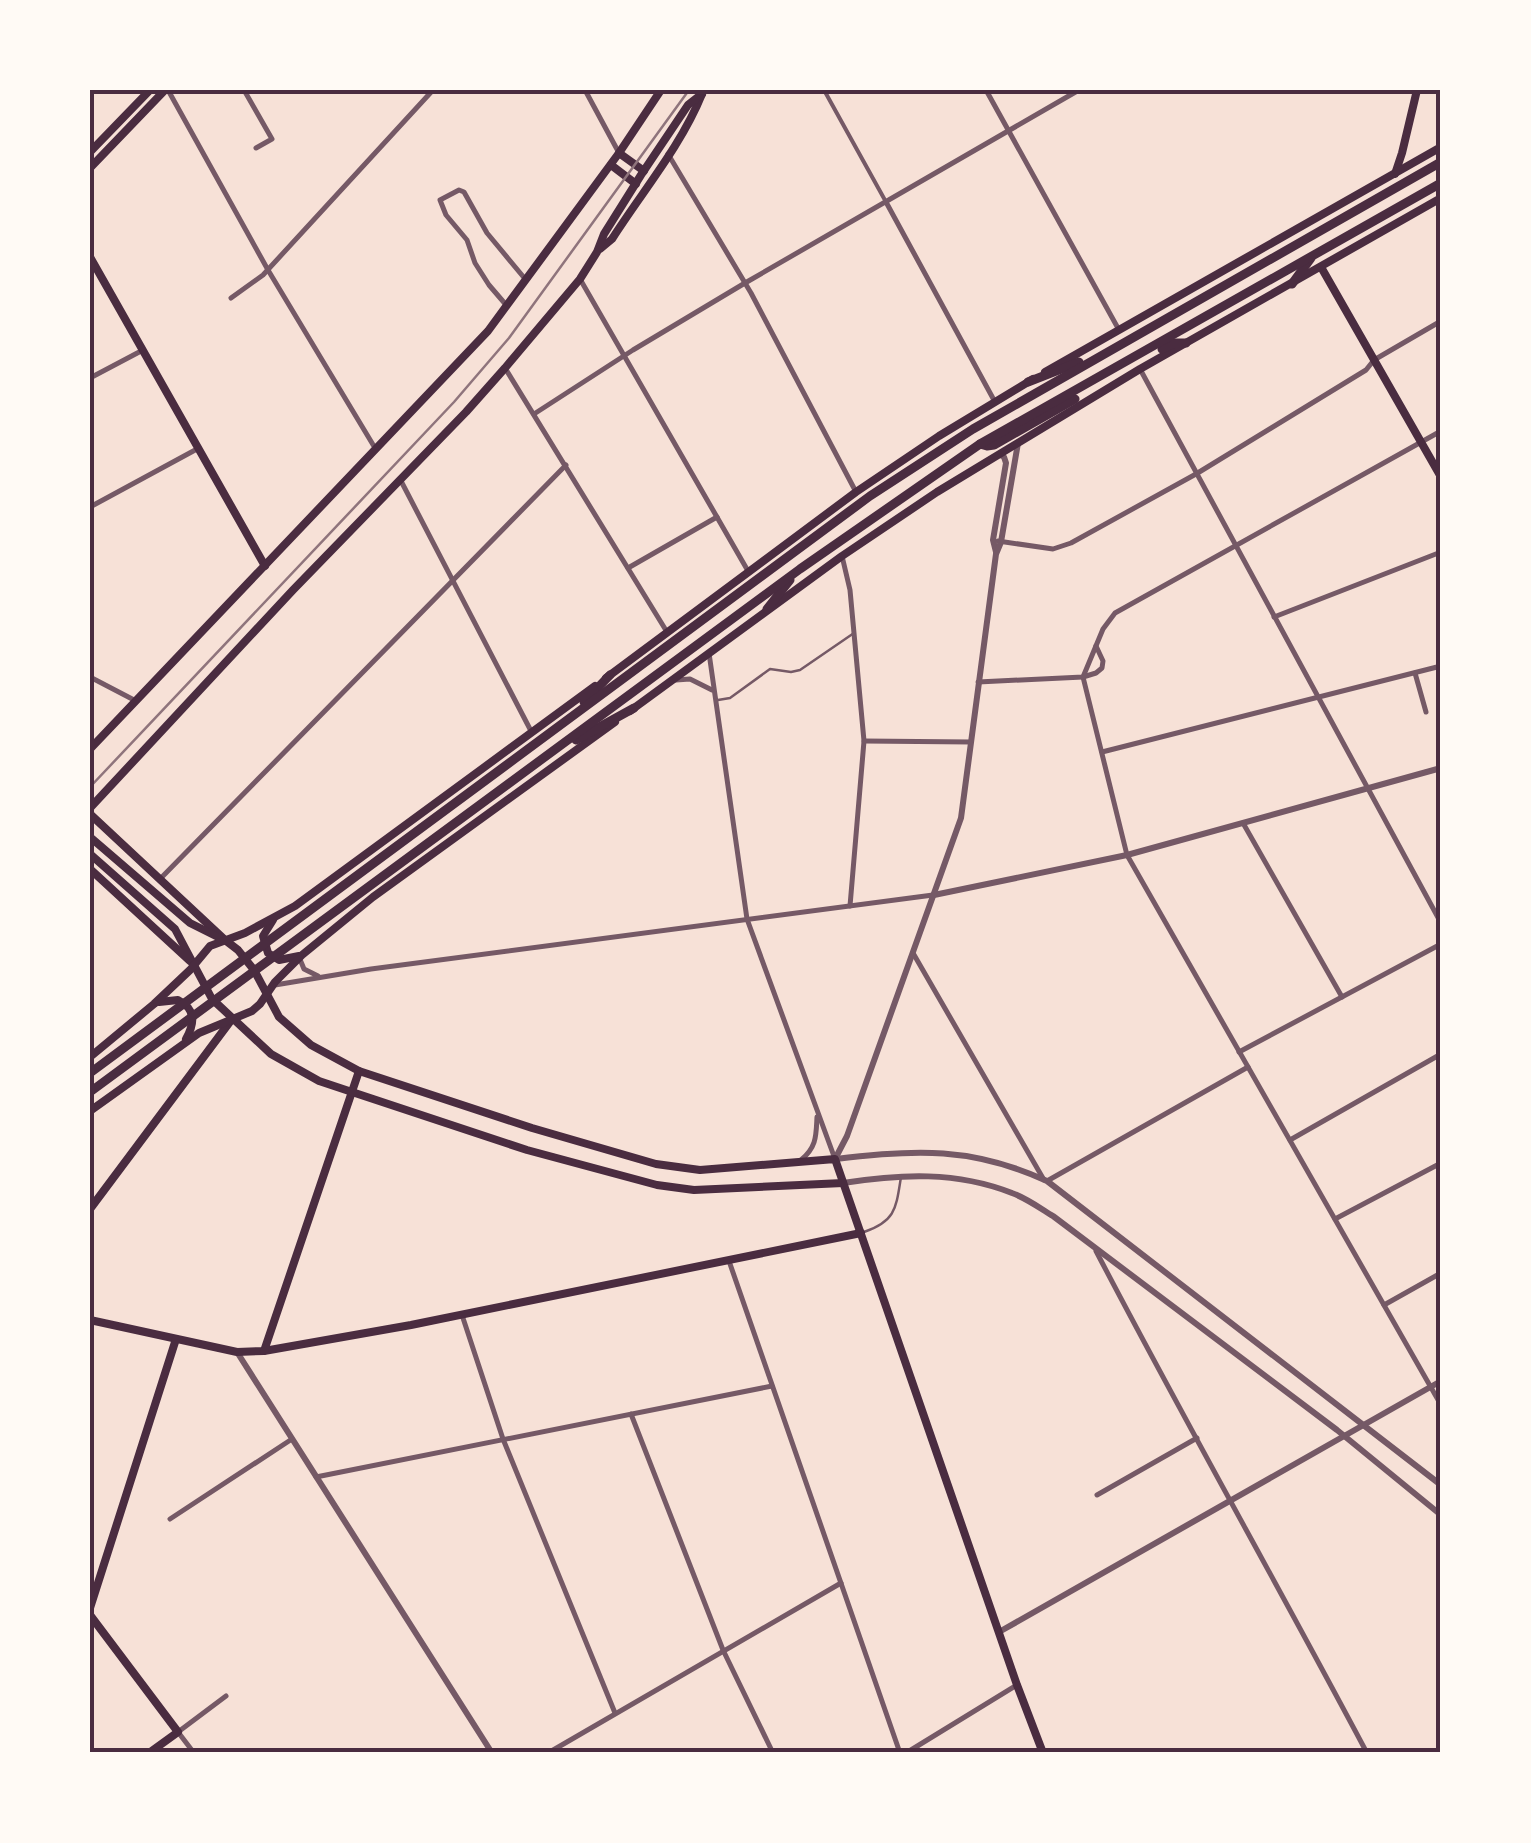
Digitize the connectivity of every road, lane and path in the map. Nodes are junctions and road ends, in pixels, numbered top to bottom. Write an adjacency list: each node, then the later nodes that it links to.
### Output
1 (150, 90): 17 (main road)
2 (166, 90): 22 (main road); 33 (street)
3 (244, 90): 15 (street)
4 (420, 90): 13 (street)
5 (433, 90): 13 (street)
6 (585, 90): 18 (street)
7 (661, 90): 18 (main road)
8 (824, 90): 28 (street)
9 (986, 90): 14 (street)
10 (1079, 90): 14 (street)
11 (1417, 90): 24 (main road)
12 (703, 92): 19 (main road); 23 (main road)
13 (426, 100): 33 (street)
14 (1009, 131): 28 (street); 41 (street)
15 (256, 148)
16 (1441, 148): 24 (main road)
17 (90, 152)
18 (619, 153): 21 (main road); 23 (main road)
19 (668, 154): 29 (main road); 36 (street)
20 (1441, 162): 44 (highway)
21 (610, 164): 26 (main road); 35 (main road)
22 (90, 168)
23 (644, 171): 26 (main road)
24 (1395, 174): 41 (main road)
25 (1441, 183): 30 (highway)
26 (636, 184): 29 (main road)
27 (1441, 198): 32 (main road)
28 (886, 202): 36 (street); 51 (street)
29 (597, 252): 34 (main road)
30 (1314, 254): 37 (highway); 56 (highway)
31 (90, 257): 43 (main road)
32 (1321, 267): 37 (main road); 46 (main road)
33 (268, 270): 38 (street); 58 (street)
34 (580, 279): 45 (street); 47 (main road)
35 (526, 280): 39 (main road); 39 (street)
36 (745, 283): 45 (street); 64 (street)
37 (1292, 284): 42 (main road)
38 (231, 298)
39 (506, 306): 58 (main road)
40 (1441, 321): 46 (street)
41 (1119, 330): 50 (main road)
42 (1186, 343): 48 (main road); 56 (highway)
43 (143, 350): 49 (street); 57 (main road)
44 (1105, 352): 50 (highway); 95 (highway)
45 (625, 356): 52 (street); 66 (street)
46 (1374, 360): 55 (main road); 61 (street)
47 (506, 368): 52 (street); 63 (main road)
48 (1140, 370): 54 (main road); 61 (street)
49 (90, 378)
50 (1028, 382): 51 (main road)
51 (995, 402): 64 (main road)
52 (534, 414): 60 (street)
53 (1441, 432): 55 (street)
54 (1018, 441): 59 (main road); 67 (street)
55 (1422, 443): 62 (main road); 68 (street)
56 (980, 444): 73 (highway)
57 (198, 448): 65 (street); 71 (main road)
58 (375, 448): 71 (main road)
59 (998, 453): 67 (street); 70 (main road)
60 (566, 465): 72 (street); 75 (street)
61 (1196, 474): 67 (street); 68 (street)
62 (1441, 477)
63 (400, 480): 75 (street); 104 (main road)
64 (856, 492): 74 (main road)
65 (90, 507)
66 (717, 517): 72 (street); 74 (street)
67 (998, 541): 88 (street)
68 (1236, 547): 77 (street); 80 (street)
69 (1441, 552): 77 (street)
70 (842, 556): 76 (main road); 79 (street)
71 (265, 566): 92 (main road)
72 (628, 568): 78 (street)
73 (800, 569): 76 (highway); 101 (highway)
74 (748, 571): 78 (main road)
75 (453, 579): 96 (street); 110 (street)
76 (767, 609): 81 (main road)
77 (1274, 617): 90 (street)
78 (667, 632): 84 (main road)
79 (855, 632): 91 (lane); 97 (street)
80 (1096, 646): 85 (street); 85 (street)
81 (709, 653): 87 (main road); 89 (street)
82 (1441, 666): 83 (street)
83 (1414, 673): 90 (street); 94 (street)
84 (610, 675): 95 (highway); 96 (main road)
85 (1083, 676): 88 (street); 100 (street)
86 (90, 677): 92 (street)
87 (673, 680): 89 (street); 93 (main road)
88 (978, 682): 98 (street)
89 (714, 692): 91 (street)
90 (1318, 697): 100 (street); 103 (street)
91 (716, 700): 116 (street)
92 (137, 701): 99 (main road)
93 (634, 708): 101 (highway); 121 (main road)
94 (1426, 712)
95 (565, 722): 135 (highway)
96 (531, 731): 115 (main road)
97 (864, 741): 98 (street); 114 (street)
98 (972, 742): 111 (street)
99 (90, 749)
100 (1102, 752): 108 (street)
101 (548, 756): 137 (highway)
102 (1441, 768): 103 (street)
103 (1368, 789): 105 (street); 113 (street)
104 (90, 811): 110 (main road)
105 (1243, 822): 108 (street); 126 (street)
106 (90, 837): 118 (main road)
107 (90, 854): 122 (main road)
108 (1128, 854): 111 (street); 130 (street)
109 (90, 869): 122 (main road)
110 (161, 878): 118 (main road)
111 (933, 895): 114 (street); 120 (street)
112 (1441, 896): 113 (street)
113 (1428, 900): 117 (street)
114 (850, 906): 116 (street)
115 (276, 917): 118 (main road); 121 (main road)
116 (746, 919): 123 (street); 140 (street)
117 (1441, 923)
118 (225, 940): 122 (main road); 125 (main road)
119 (1441, 944): 126 (street)
120 (913, 952): 142 (street); 143 (street)
121 (301, 956): 123 (street); 124 (main road)
122 (194, 965): 127 (main road); 128 (main road)
123 (320, 976): 124 (street)
124 (272, 986): 125 (main road)
125 (266, 995): 128 (main road); 134 (main road)
126 (1342, 996): 130 (street)
127 (154, 1004): 129 (main road); 132 (main road)
128 (232, 1019): 129 (main road); 138 (main road); 150 (main road)
129 (184, 1043): 139 (main road)
130 (1239, 1052): 133 (street)
131 (1441, 1054): 141 (street)
132 (90, 1057)
133 (1248, 1067): 141 (street); 148 (street)
134 (359, 1071): 136 (main road); 138 (main road)
135 (90, 1074)
136 (369, 1074): 138 (main road); 144 (main road)
137 (90, 1092)
138 (357, 1094): 149 (main road); 160 (main road)
139 (90, 1110)
140 (817, 1114): 143 (street); 144 (street)
141 (1290, 1140): 151 (street)
142 (1033, 1158): 146 (street); 148 (street)
143 (834, 1159): 144 (main road); 146 (street); 149 (main road)
144 (800, 1161)
145 (1441, 1163): 151 (street)
146 (1024, 1172): 148 (street)
147 (901, 1176): 149 (street); 152 (lane); 153 (street)
148 (1046, 1181): 167 (street)
149 (843, 1183): 152 (main road)
150 (90, 1209)
151 (1336, 1218): 156 (street)
152 (861, 1233): 154 (main road); 180 (main road)
153 (1095, 1248): 168 (street); 169 (street)
154 (728, 1258): 157 (main road); 163 (street)
155 (1441, 1273): 156 (street)
156 (1384, 1305): 164 (street)
157 (462, 1314): 160 (main road); 171 (street)
158 (90, 1320): 159 (main road)
159 (176, 1339): 161 (main road); 179 (main road)
160 (264, 1351): 161 (main road)
161 (236, 1352): 170 (street)
162 (1441, 1381): 164 (street)
163 (772, 1386): 166 (street); 178 (street)
164 (1431, 1387): 165 (street); 167 (street)
165 (1441, 1404)
166 (631, 1414): 171 (street); 181 (street)
167 (1364, 1425): 168 (street); 173 (street)
168 (1345, 1436): 175 (street); 176 (street)
169 (1197, 1438): 174 (street); 175 (street)
170 (292, 1439): 172 (street); 177 (street)
171 (503, 1439): 172 (street); 184 (street)
172 (316, 1477): 188 (street)
173 (1441, 1484)
174 (1097, 1495)
175 (1230, 1500): 180 (street); 193 (street)
176 (1441, 1515)
177 (170, 1520)
178 (841, 1582): 181 (street); 191 (street)
179 (90, 1612): 185 (main road)
180 (998, 1632): 182 (main road)
181 (723, 1650): 184 (street); 190 (street)
182 (1017, 1685): 191 (street); 192 (main road)
183 (226, 1696): 185 (street)
184 (616, 1714): 189 (street)
185 (178, 1732): 186 (main road); 187 (street)
186 (150, 1753)
187 (194, 1753)
188 (492, 1753)
189 (548, 1753)
190 (773, 1753)
191 (903, 1753)
192 (1043, 1753)
193 (1367, 1753)

